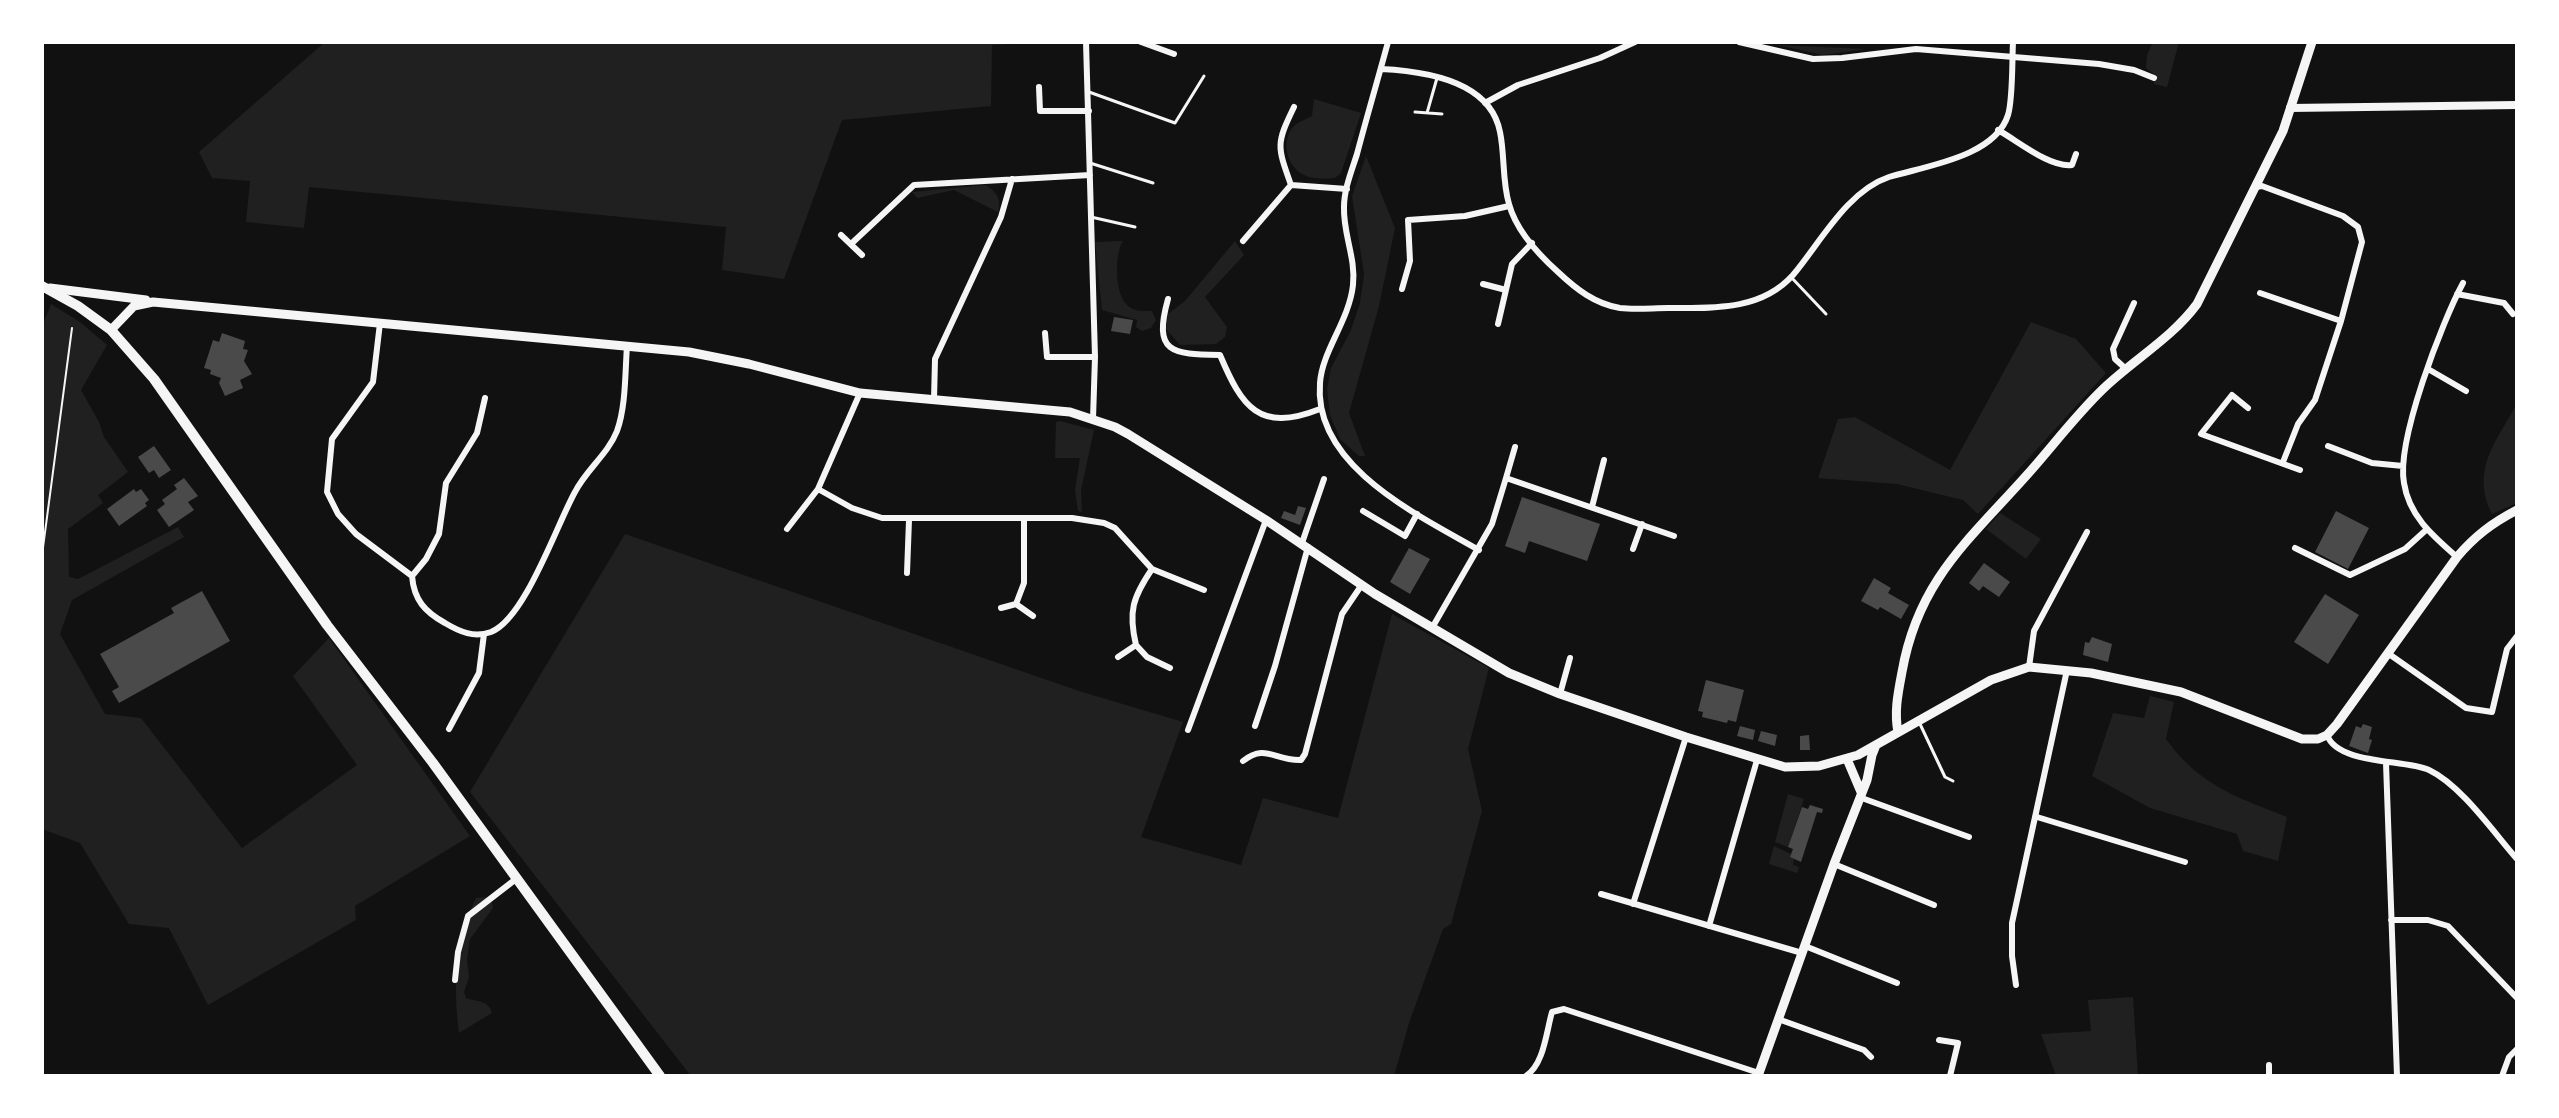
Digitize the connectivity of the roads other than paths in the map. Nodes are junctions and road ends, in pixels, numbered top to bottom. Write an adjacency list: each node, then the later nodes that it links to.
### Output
1 (1086, 42): 16 (street)
2 (1141, 42): 9 (street)
3 (1388, 42): 11 (street)
4 (1635, 42): 17 (street)
5 (1739, 42): 8 (street)
6 (2013, 42): 10 (street)
7 (2312, 42): 20 (main road)
8 (1916, 45): 10 (street)
9 (1174, 54)
10 (2012, 55): 14 (street); 25 (street)
11 (1381, 69): 13 (street); 33 (street)
12 (1204, 76): 16 (lane)
13 (1437, 77): 17 (street); 23 (lane)
14 (2154, 78)
15 (1039, 87): 21 (street)
16 (1089, 92): 21 (street)
17 (1485, 103): 34 (street)
18 (2517, 105): 20 (street)
19 (1294, 107): 31 (street)
20 (2290, 108): 32 (main road)
21 (1089, 111): 27 (street)
22 (1415, 112): 23 (lane)
23 (1427, 113): 24 (lane)
24 (1442, 114)
25 (1998, 130): 26 (street); 42 (street)
26 (2076, 154)
27 (1090, 163): 28 (street); 30 (lane)
28 (1090, 175): 29 (street); 35 (street)
29 (1012, 179): 40 (street); 67 (street)
30 (1153, 183)
31 (1291, 185): 33 (street); 38 (street)
32 (2256, 187): 55 (street); 62 (main road)
33 (1347, 189): 69 (street)
34 (1509, 206): 39 (street); 46 (street)
35 (1091, 217): 36 (lane); 61 (street)
36 (1135, 227)
37 (841, 235): 40 (street)
38 (1243, 241)
39 (1532, 243): 42 (street); 47 (street)
40 (851, 244): 41 (street)
41 (862, 255)
42 (1791, 277): 53 (lane)
43 (2463, 283): 49 (street)
44 (1483, 284): 47 (street)
45 (42, 286): 51 (main road); 58 (main road)
46 (1402, 289)
47 (1506, 290): 57 (street)
48 (2260, 293): 55 (street)
49 (2457, 294): 54 (street); 63 (street)
50 (1168, 299): 69 (street)
51 (153, 302): 56 (main road); 58 (main road)
52 (2134, 303): 62 (street)
53 (1826, 314)
54 (2513, 314)
55 (2341, 321): 74 (street)
56 (380, 323): 60 (main road); 99 (street)
57 (1498, 324)
58 (111, 330): 137 (main road)
59 (1045, 333): 61 (street)
60 (627, 346): 65 (main road); 106 (street)
61 (1095, 357): 70 (street)
62 (2126, 369): 120 (main road)
63 (2428, 369): 64 (street); 75 (street)
64 (2466, 391)
65 (860, 393): 67 (main road); 79 (street)
66 (485, 398): 99 (street)
67 (934, 400): 70 (main road)
68 (2248, 408): 74 (street)
69 (1320, 409): 83 (street)
70 (1093, 419): 86 (main road)
71 (2328, 446): 75 (street)
72 (1515, 447): 77 (street)
73 (1604, 460): 80 (street)
74 (2283, 462): 76 (street)
75 (2403, 466): 89 (street)
76 (2300, 470)
77 (1506, 478): 80 (street); 95 (street)
78 (1324, 479): 92 (street)
79 (818, 489): 85 (street); 88 (street)
80 (1592, 507): 87 (street)
81 (2517, 510): 96 (main road)
82 (1363, 511): 83 (street)
83 (1417, 514): 95 (street)
84 (1024, 518): 85 (street); 97 (street); 102 (street)
85 (909, 520): 98 (street)
86 (1266, 520): 92 (main road); 119 (street)
87 (1642, 524): 91 (street); 94 (street)
88 (787, 529)
89 (2426, 530): 93 (street); 96 (street)
90 (2087, 532): 112 (street)
91 (1674, 536)
92 (1305, 545): 100 (main road); 117 (street)
93 (2295, 548)
94 (1633, 549)
95 (1479, 550): 105 (street)
96 (2457, 557): 109 (main road)
97 (1152, 569): 101 (street); 108 (street)
98 (907, 573)
99 (412, 576): 106 (street)
100 (1361, 586): 105 (main road); 126 (street)
101 (1204, 590)
102 (1016, 604): 103 (street); 104 (street)
103 (1001, 608)
104 (1033, 616)
105 (1432, 628): 115 (main road)
106 (484, 634): 118 (street)
107 (2517, 636): 109 (street)
108 (1136, 645): 110 (street); 113 (street)
109 (2389, 654): 121 (main road)
110 (1118, 657)
111 (1570, 658): 115 (street)
112 (2029, 667): 114 (main road); 116 (main road)
113 (1170, 668)
114 (2067, 670): 121 (main road); 130 (street)
115 (1560, 694): 122 (main road)
116 (1918, 721): 120 (main road); 128 (lane)
117 (1255, 726)
118 (449, 729)
119 (1188, 730)
120 (1898, 732): 123 (main road)
121 (2327, 735): 127 (street)
122 (1686, 737): 125 (main road); 139 (street)
123 (1876, 745): 124 (main road); 129 (main road)
124 (1847, 759): 125 (main road); 129 (main road)
125 (1757, 760): 142 (street)
126 (1243, 761)
127 (2386, 763): 133 (street); 141 (street)
128 (1953, 781)
129 (1860, 795): 131 (street); 136 (main road)
130 (2037, 817): 135 (street); 146 (street)
131 (1969, 837)
132 (2517, 842): 133 (street)
133 (2508, 849): 134 (street)
134 (2517, 859)
135 (2185, 862)
136 (1834, 864): 140 (street); 143 (main road)
137 (516, 879): 144 (street); 154 (main road)
138 (1601, 894): 139 (street)
139 (1633, 904): 142 (street)
140 (1934, 905)
141 (2391, 920): 147 (street); 158 (street)
142 (1709, 926): 143 (street)
143 (1803, 950): 145 (street); 148 (main road)
144 (455, 980)
145 (1897, 983)
146 (2016, 985)
147 (2517, 998)
148 (1778, 1019): 151 (street); 153 (main road)
149 (1939, 1040): 156 (street)
150 (2517, 1049): 159 (street)
151 (1871, 1057)
152 (2269, 1065): 157 (street)
153 (1759, 1075): 155 (street)
154 (660, 1076)
155 (1526, 1076)
156 (1950, 1076)
157 (2269, 1076)
158 (2397, 1076)
159 (2502, 1076)

